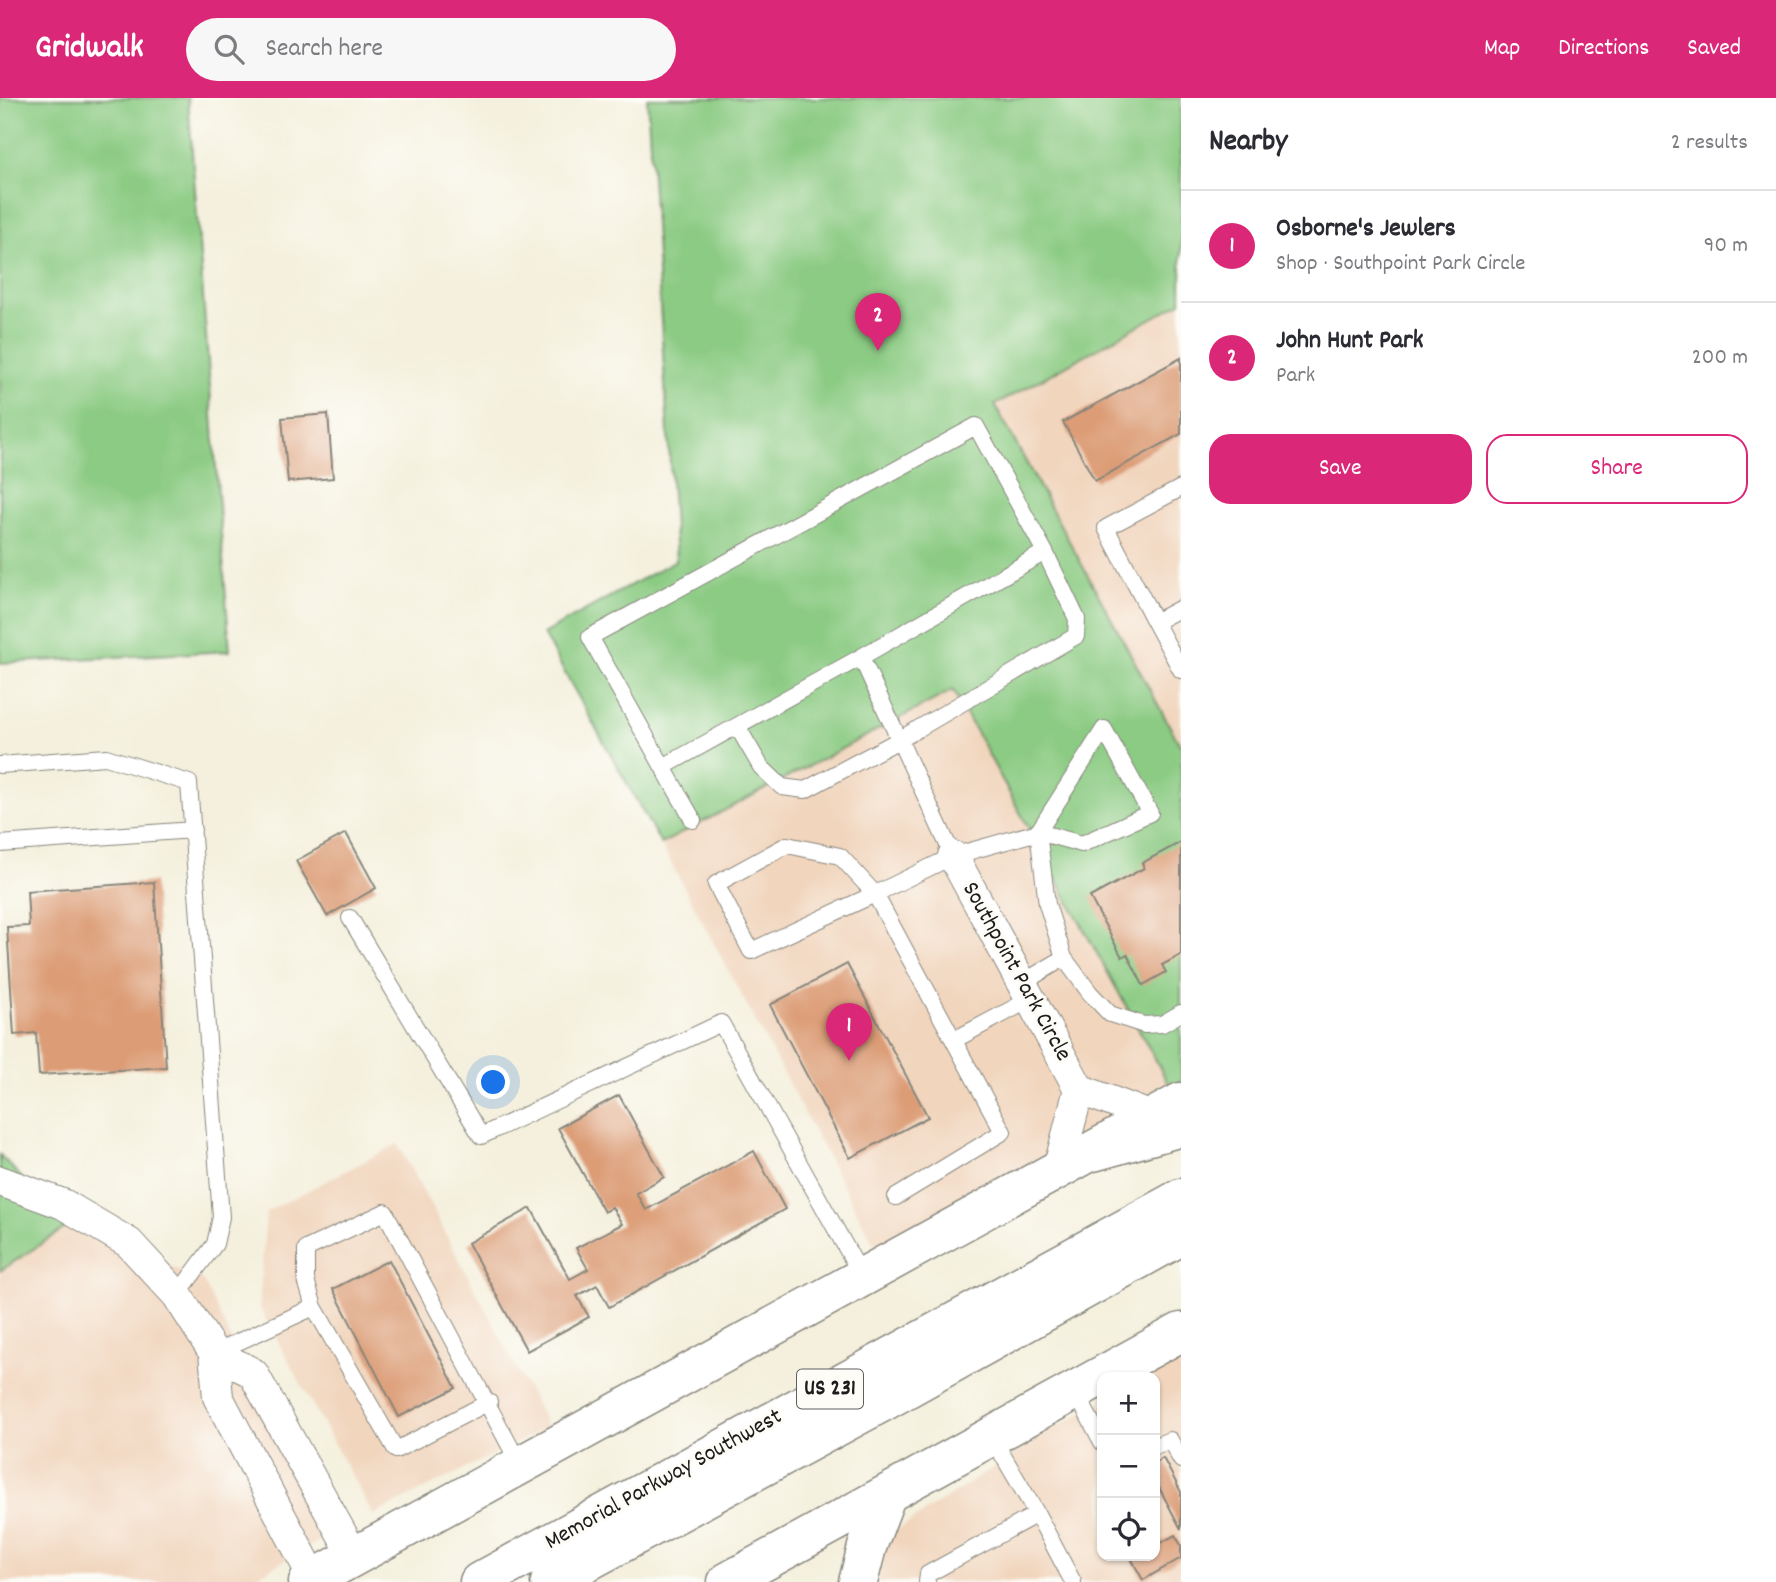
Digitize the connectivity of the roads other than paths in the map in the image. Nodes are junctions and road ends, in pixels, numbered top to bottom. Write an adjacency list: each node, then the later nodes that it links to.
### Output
1 (1181, 488): 4 (lane)
2 (1045, 552): 5 (lane); 8 (lane); 10 (lane)
3 (1181, 608): 4 (lane)
4 (1155, 622): 6 (lane)
5 (861, 657): 7 (lane); 8 (lane)
6 (1181, 670)
7 (737, 726): 8 (lane); 10 (lane)
8 (899, 740): 15 (lane)
9 (0, 765): 12 (lane)
10 (663, 767): 11 (lane)
11 (692, 820)
12 (193, 830): 14 (lane); 30 (lane)
13 (1038, 832): 13 (lane); 15 (lane); 18 (lane)
14 (0, 844)
15 (953, 856): 16 (lane); 19 (street, Southpoint Park Circle)
16 (875, 894): 16 (lane); 21 (lane)
17 (350, 918): 29 (lane)
18 (1064, 958): 19 (lane); 20 (lane)
19 (1026, 991): 21 (lane); 22 (street, Southpoint Park Circle)
20 (1181, 1013)
21 (954, 1040): 26 (lane)
22 (1079, 1088): 23 (street); 24 (street)
23 (1171, 1115): 24 (main road)
24 (1058, 1170): 29 (main road)
25 (0, 1181): 30 (street)
26 (896, 1197)
27 (1181, 1198): 45 (main road, Memorial Parkway Southwest / US 231)
28 (1181, 1236): 46 (main road, Memorial Parkway Southwest / US 231)
29 (863, 1278): 40 (main road)
30 (177, 1295): 33 (street)
31 (314, 1307): 33 (lane); 35 (lane); 35 (lane)
32 (1181, 1332): 34 (main road)
33 (214, 1353): 43 (street); 44 (street)
34 (1075, 1391): 36 (lane); 37 (main road)
35 (489, 1402): 40 (lane)
36 (1098, 1435)
37 (992, 1437): 41 (main road); 42 (lane)
38 (1160, 1444): 39 (lane)
39 (1181, 1460)
40 (520, 1465): 43 (main road)
41 (887, 1494): 47 (main road); 48 (main road)
42 (1037, 1514): 49 (lane); 50 (lane)
43 (354, 1556): 44 (main road)
44 (311, 1580)
45 (479, 1582)
46 (550, 1582)
47 (726, 1582)
48 (858, 1582)
49 (927, 1582)
50 (1073, 1582)

